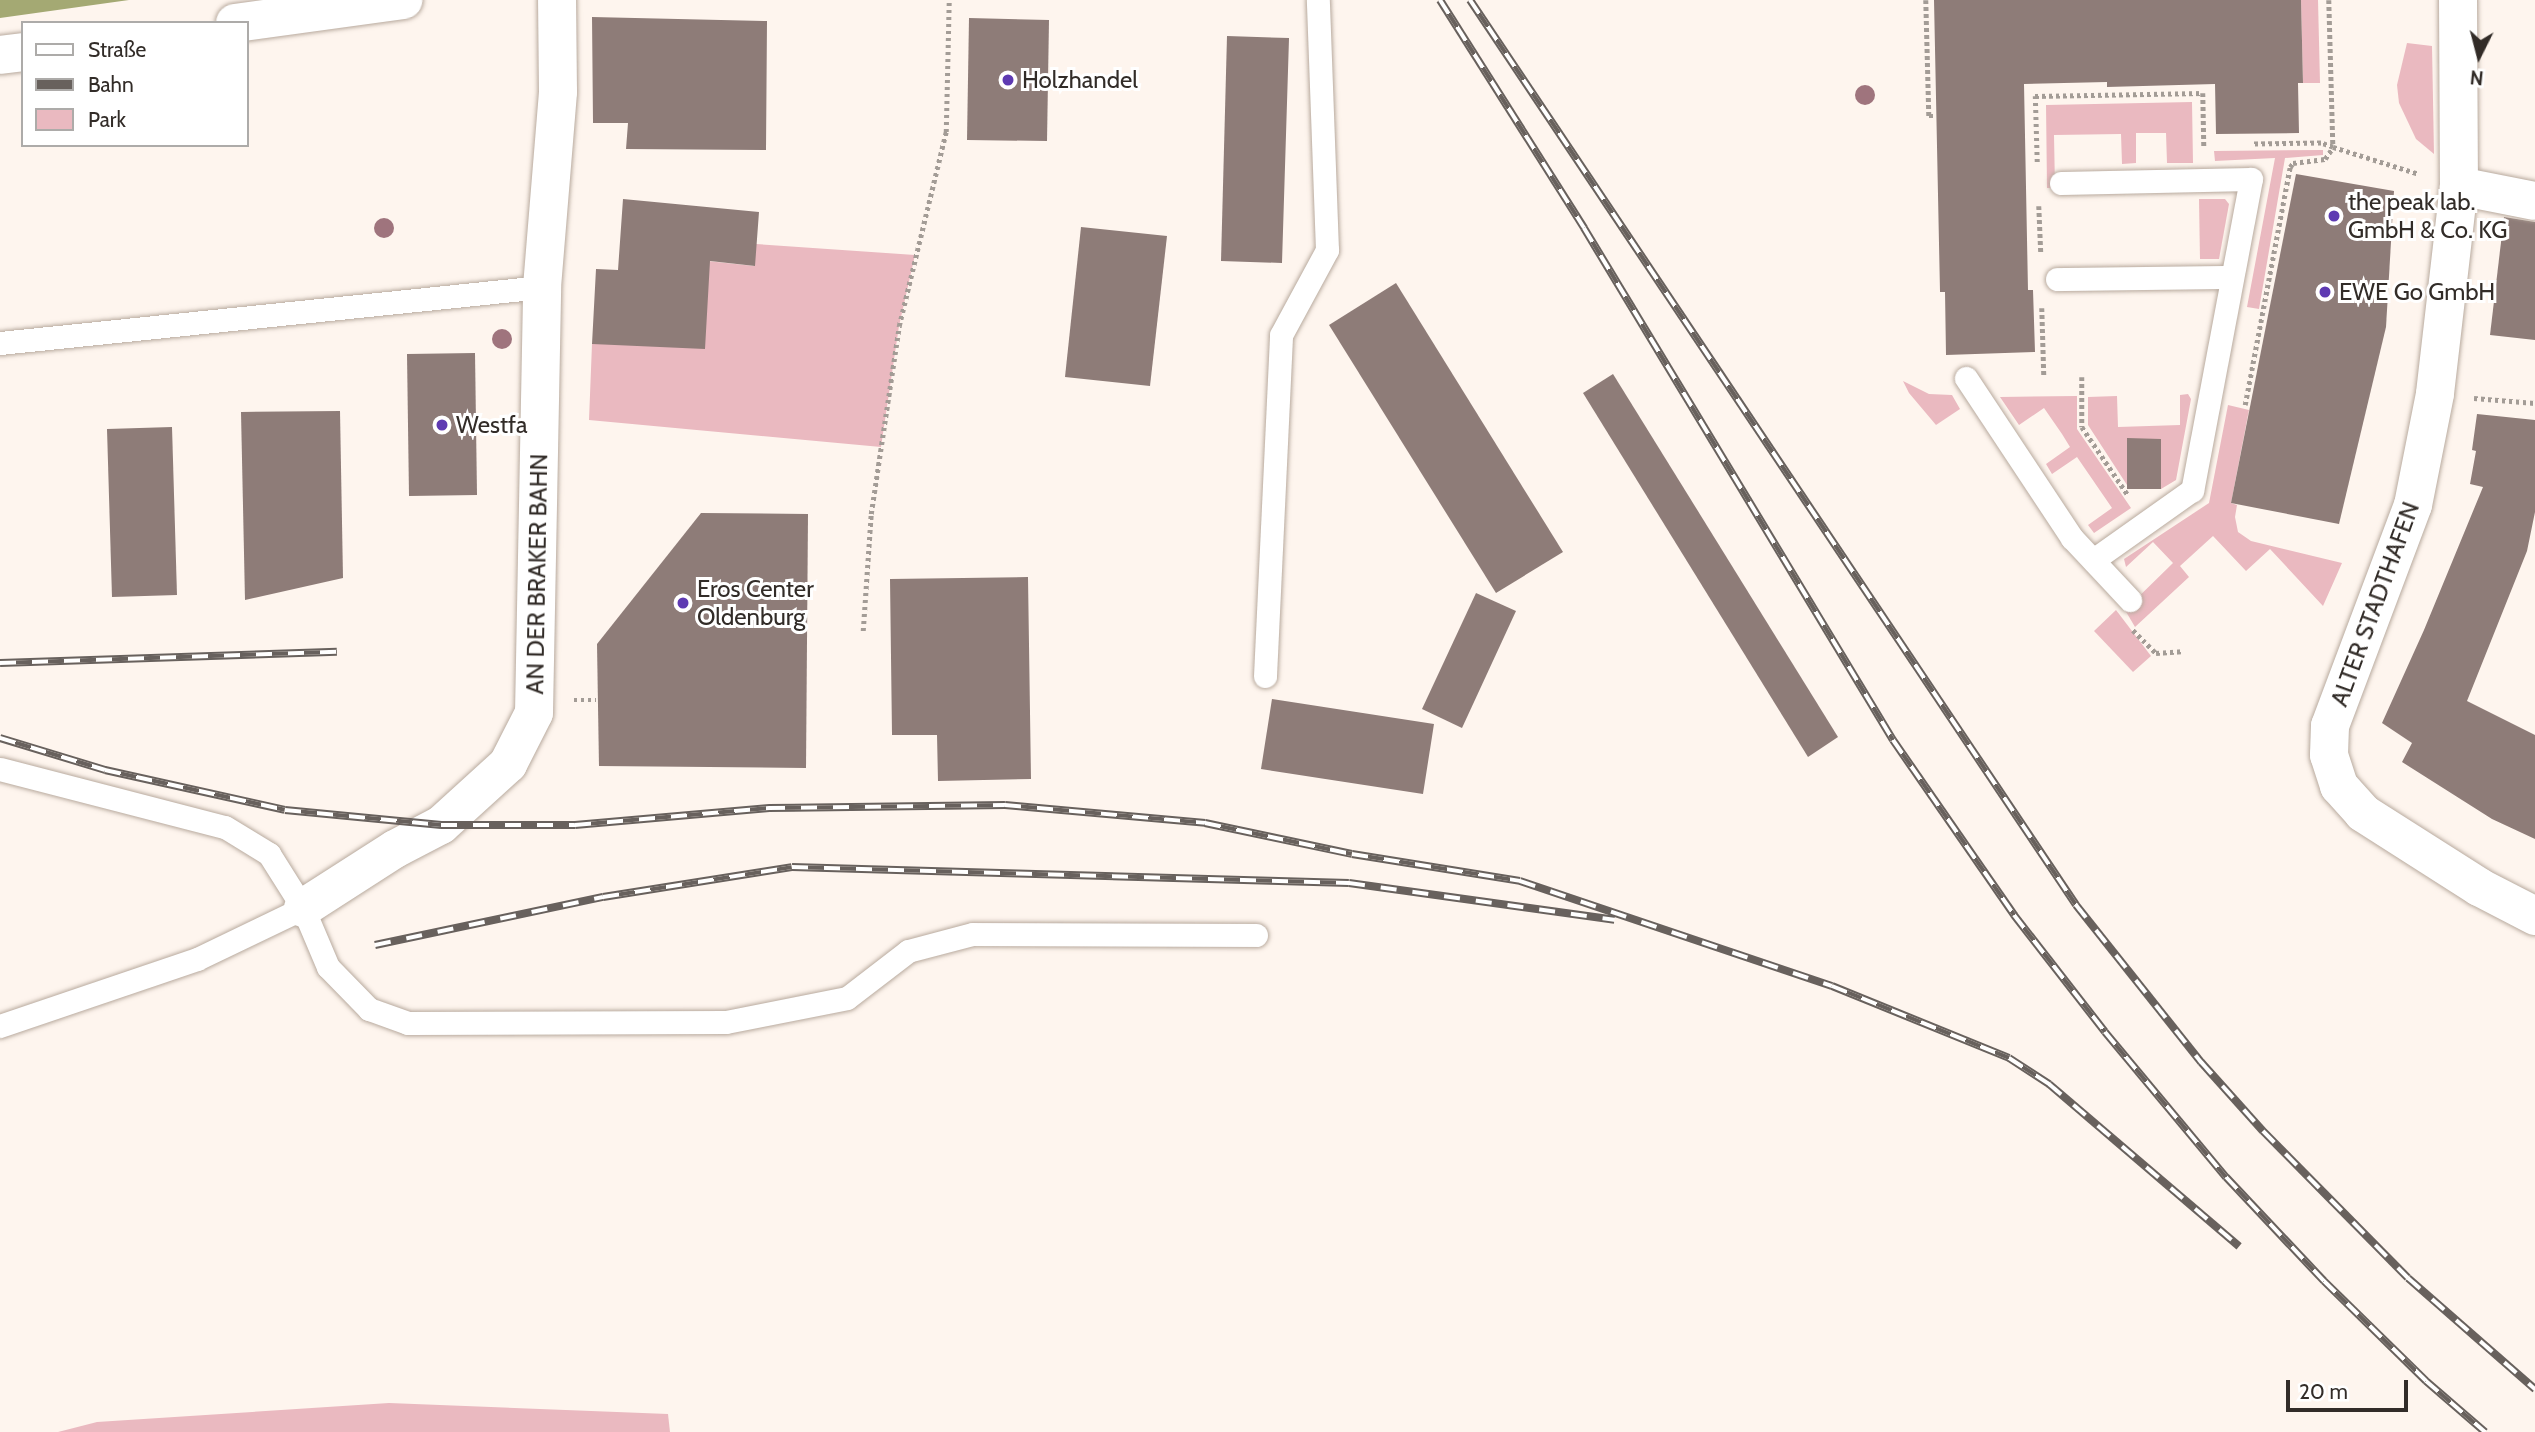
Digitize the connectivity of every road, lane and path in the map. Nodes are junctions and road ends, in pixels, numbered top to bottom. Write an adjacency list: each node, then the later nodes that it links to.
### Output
1 (403, 0): 8 (street)
2 (557, 0): 21 (street, AN DER BRAKER BAHN)
3 (949, 0): 31 (path)
4 (1318, 0): 33 (lane)
5 (1926, 0): 11 (path)
6 (2329, 0): 15 (path)
7 (2458, 0): 17 (street, ALTER STADTHAFEN)
8 (248, 21)
9 (21, 51): 10 (street)
10 (0, 55)
11 (1936, 116)
12 (2204, 145): 13 (path)
13 (2217, 145)
14 (2243, 145): 15 (path)
15 (2333, 147): 17 (path); 27 (path)
16 (2060, 183): 19 (lane)
17 (2459, 186): 18 (street); 25 (street, ALTER STADTHAFEN)
18 (2535, 201)
19 (2232, 277): 20 (lane); 28 (lane)
20 (2057, 279)
21 (542, 287): 22 (lane); 35 (street, AN DER BRAKER BAHN)
22 (0, 343)
23 (2082, 377): 28 (path)
24 (1966, 378): 29 (lane)
25 (2435, 394): 26 (path); 36 (street, ALTER STADTHAFEN)
26 (2535, 403)
27 (2245, 405)
28 (2146, 522): 29 (lane)
29 (2093, 559): 30 (lane)
30 (2128, 598): 32 (path)
31 (863, 631)
32 (2182, 651)
33 (1265, 676)
34 (0, 769): 35 (lane)
35 (303, 908): 37 (lane); 38 (lane)
36 (2535, 916)
37 (1256, 935)
38 (0, 1026)

